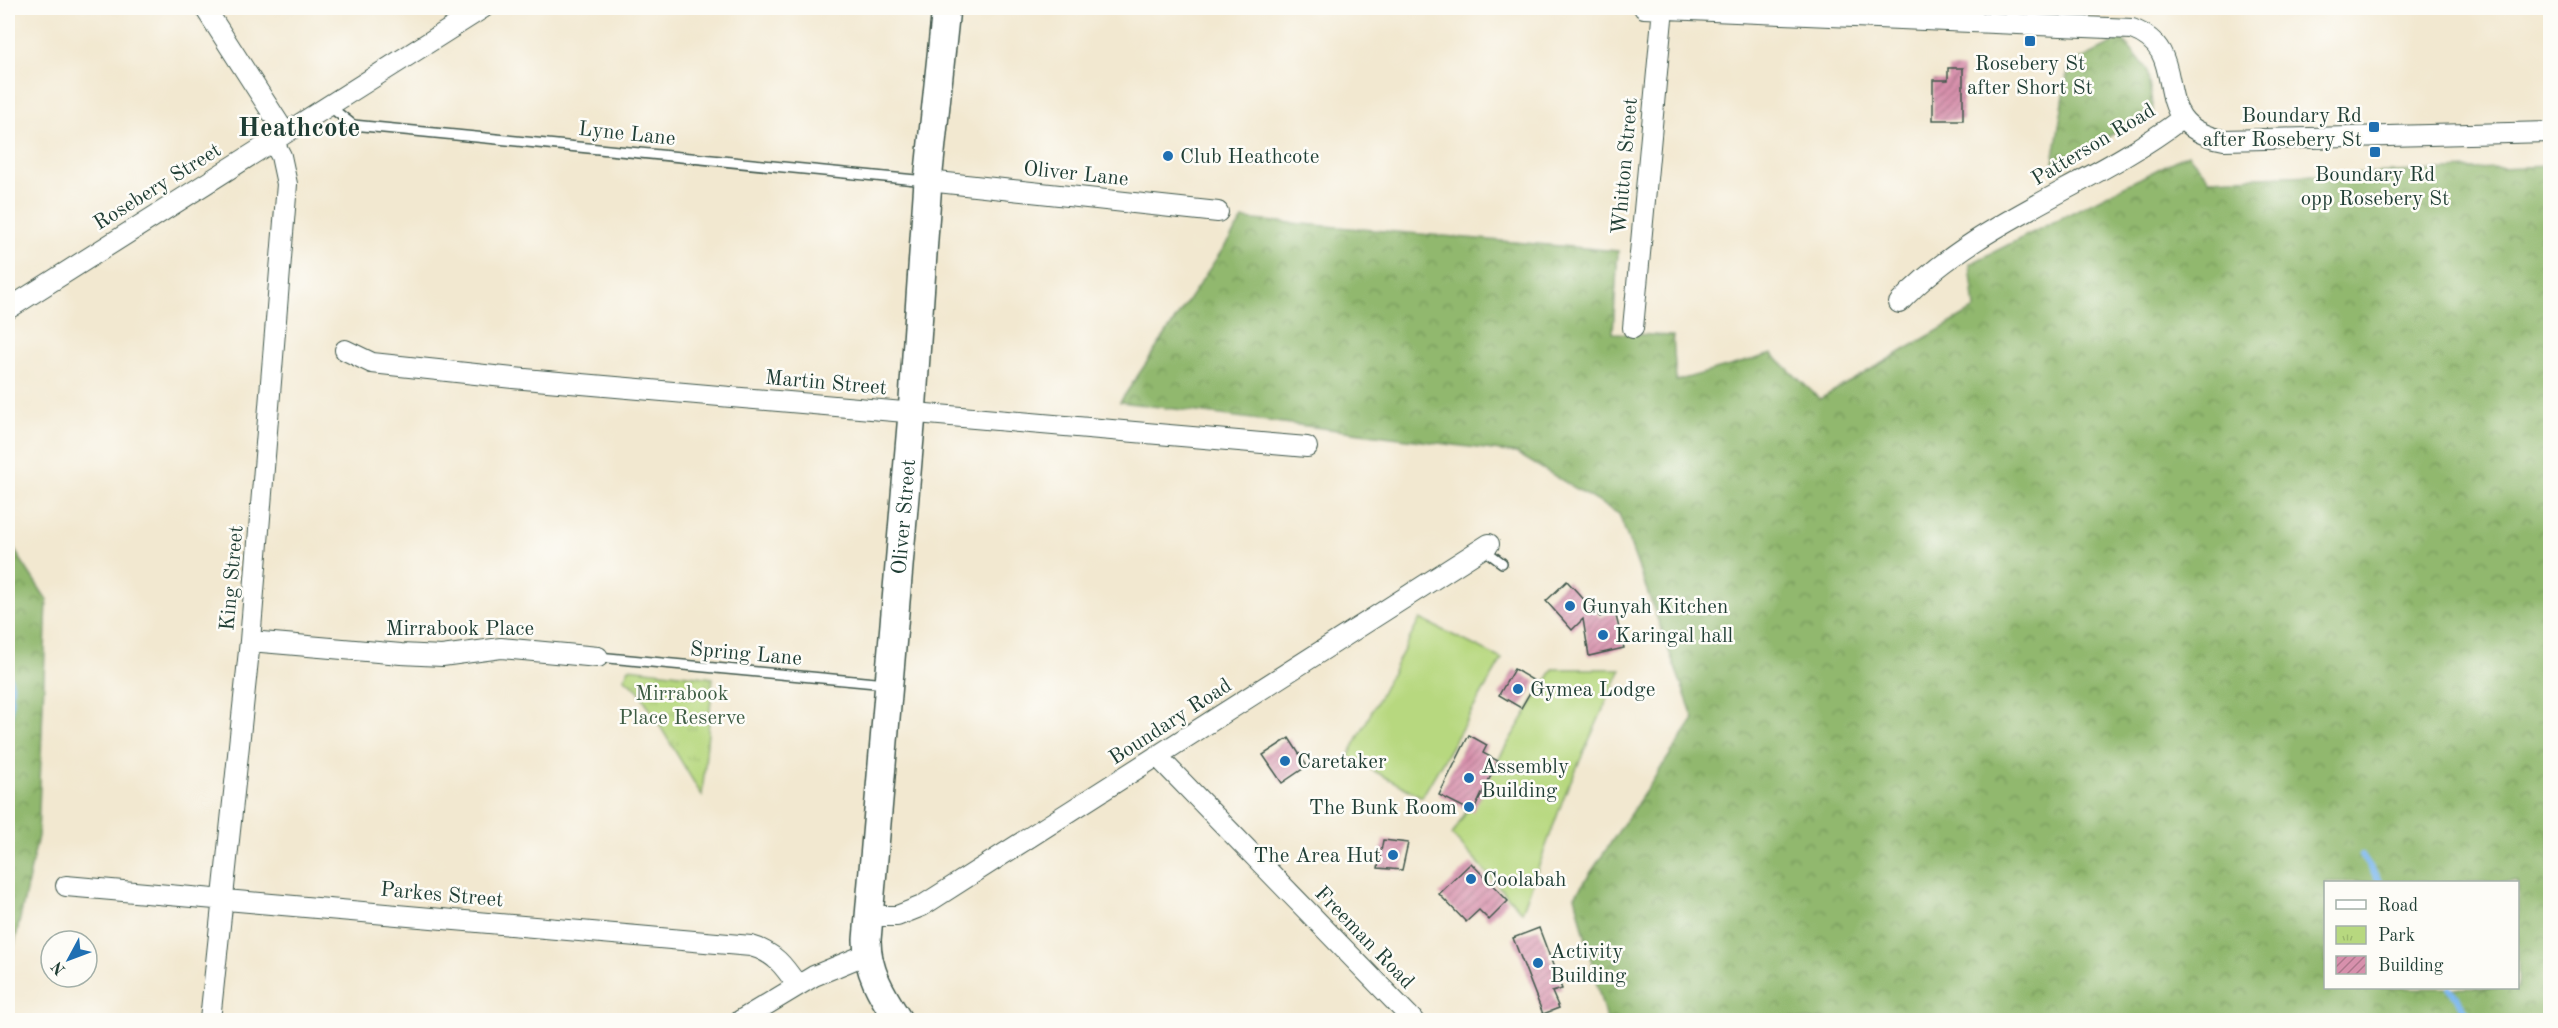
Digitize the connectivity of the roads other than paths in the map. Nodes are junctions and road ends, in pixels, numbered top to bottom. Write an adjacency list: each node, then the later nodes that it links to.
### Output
1 (205, 8): 8 (street, King Street)
2 (483, 8): 5 (street, Rosebery Street)
3 (946, 8): 9 (street, Oliver Street)
4 (1657, 8): 6 (street); 13 (street, Whitton Street)
5 (329, 106): 8 (street, Rosebery Street); 9 (lane, Lyne Lane)
6 (2181, 119): 7 (street, Patterson Road); 11 (street, Patterson Road)
7 (2550, 132)
8 (279, 137): 12 (street, Rosebery Street); 19 (street, King Street)
9 (928, 181): 10 (street, Oliver Lane); 15 (street, Oliver Street)
10 (1218, 212)
11 (1899, 303)
12 (8, 309)
13 (1633, 328)
14 (345, 350): 15 (street, Martin Street)
15 (912, 414): 16 (street, Martin Street); 21 (street, Oliver Street)
16 (1307, 447)
17 (1485, 546): 18 (lane); 22 (street, Boundary Road)
18 (1502, 563)
19 (250, 641): 20 (street, Mirrabook Place); 24 (street, King Street)
20 (598, 657): 21 (lane, Spring Lane)
21 (889, 684): 25 (street, Oliver Street)
22 (1158, 757): 25 (street, Boundary Road); 31 (street, Freeman Road)
23 (66, 886): 24 (street, Parkes Street)
24 (222, 899): 27 (street, Parkes Street); 28 (street, King Street)
25 (868, 916): 26 (street, Oliver Street)
26 (867, 954): 27 (street); 30 (street, Oliver Street)
27 (797, 985): 29 (street)
28 (210, 1020)
29 (741, 1020)
30 (898, 1020)
31 (1413, 1020)

